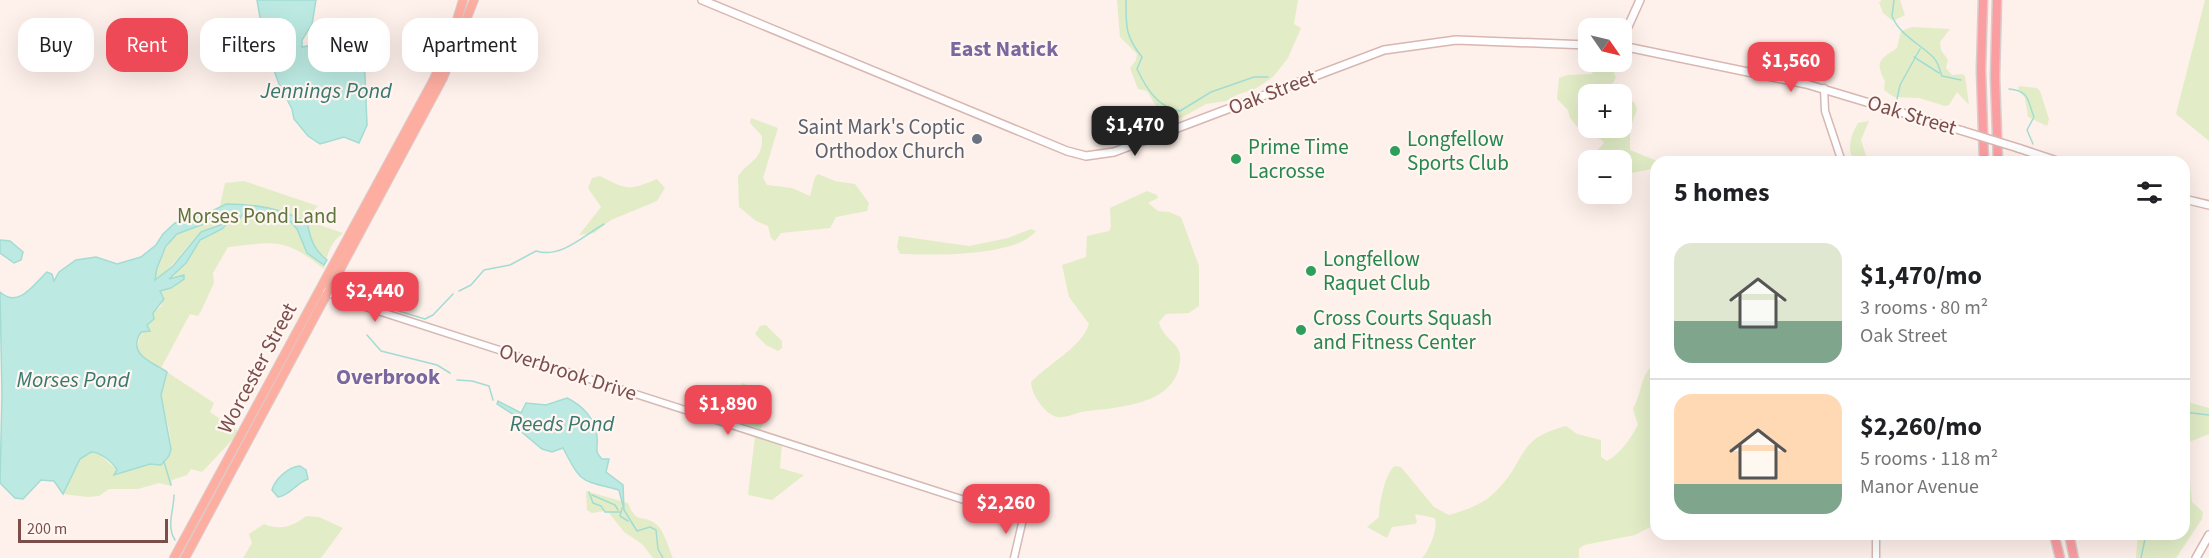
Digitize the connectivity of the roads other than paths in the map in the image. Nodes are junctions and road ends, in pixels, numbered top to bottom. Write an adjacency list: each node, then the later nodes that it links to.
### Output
1 (463, 0): 17 (highway, Worcester Street)
2 (474, 0): 18 (highway, Worcester Street)
3 (702, 0): 8 (main road, Oak Street)
4 (1640, 0): 7 (main road)
5 (1983, 0): 12 (highway)
6 (1997, 0): 13 (highway)
7 (1632, 18)
8 (1578, 45)
9 (1632, 48): 10 (main road, Oak Street)
10 (1824, 88): 11 (street); 14 (main road, Oak Street, bridge)
11 (1840, 156)
12 (1984, 156)
13 (1998, 156)
14 (2042, 156)
15 (2190, 200): 16 (main road)
16 (2209, 205)
17 (320, 288): 18 (street, Overbrook Drive); 23 (highway, Worcester Street)
18 (328, 293): 24 (highway, Worcester Street); 25 (street, Overbrook Drive)
19 (2209, 535): 29 (main road)
20 (1876, 540): 26 (street)
21 (2056, 540): 27 (highway)
22 (2070, 540): 28 (highway)
23 (174, 558)
24 (185, 558)
25 (1014, 558)
26 (1876, 558)
27 (2060, 558)
28 (2074, 558)
29 (2196, 558)

